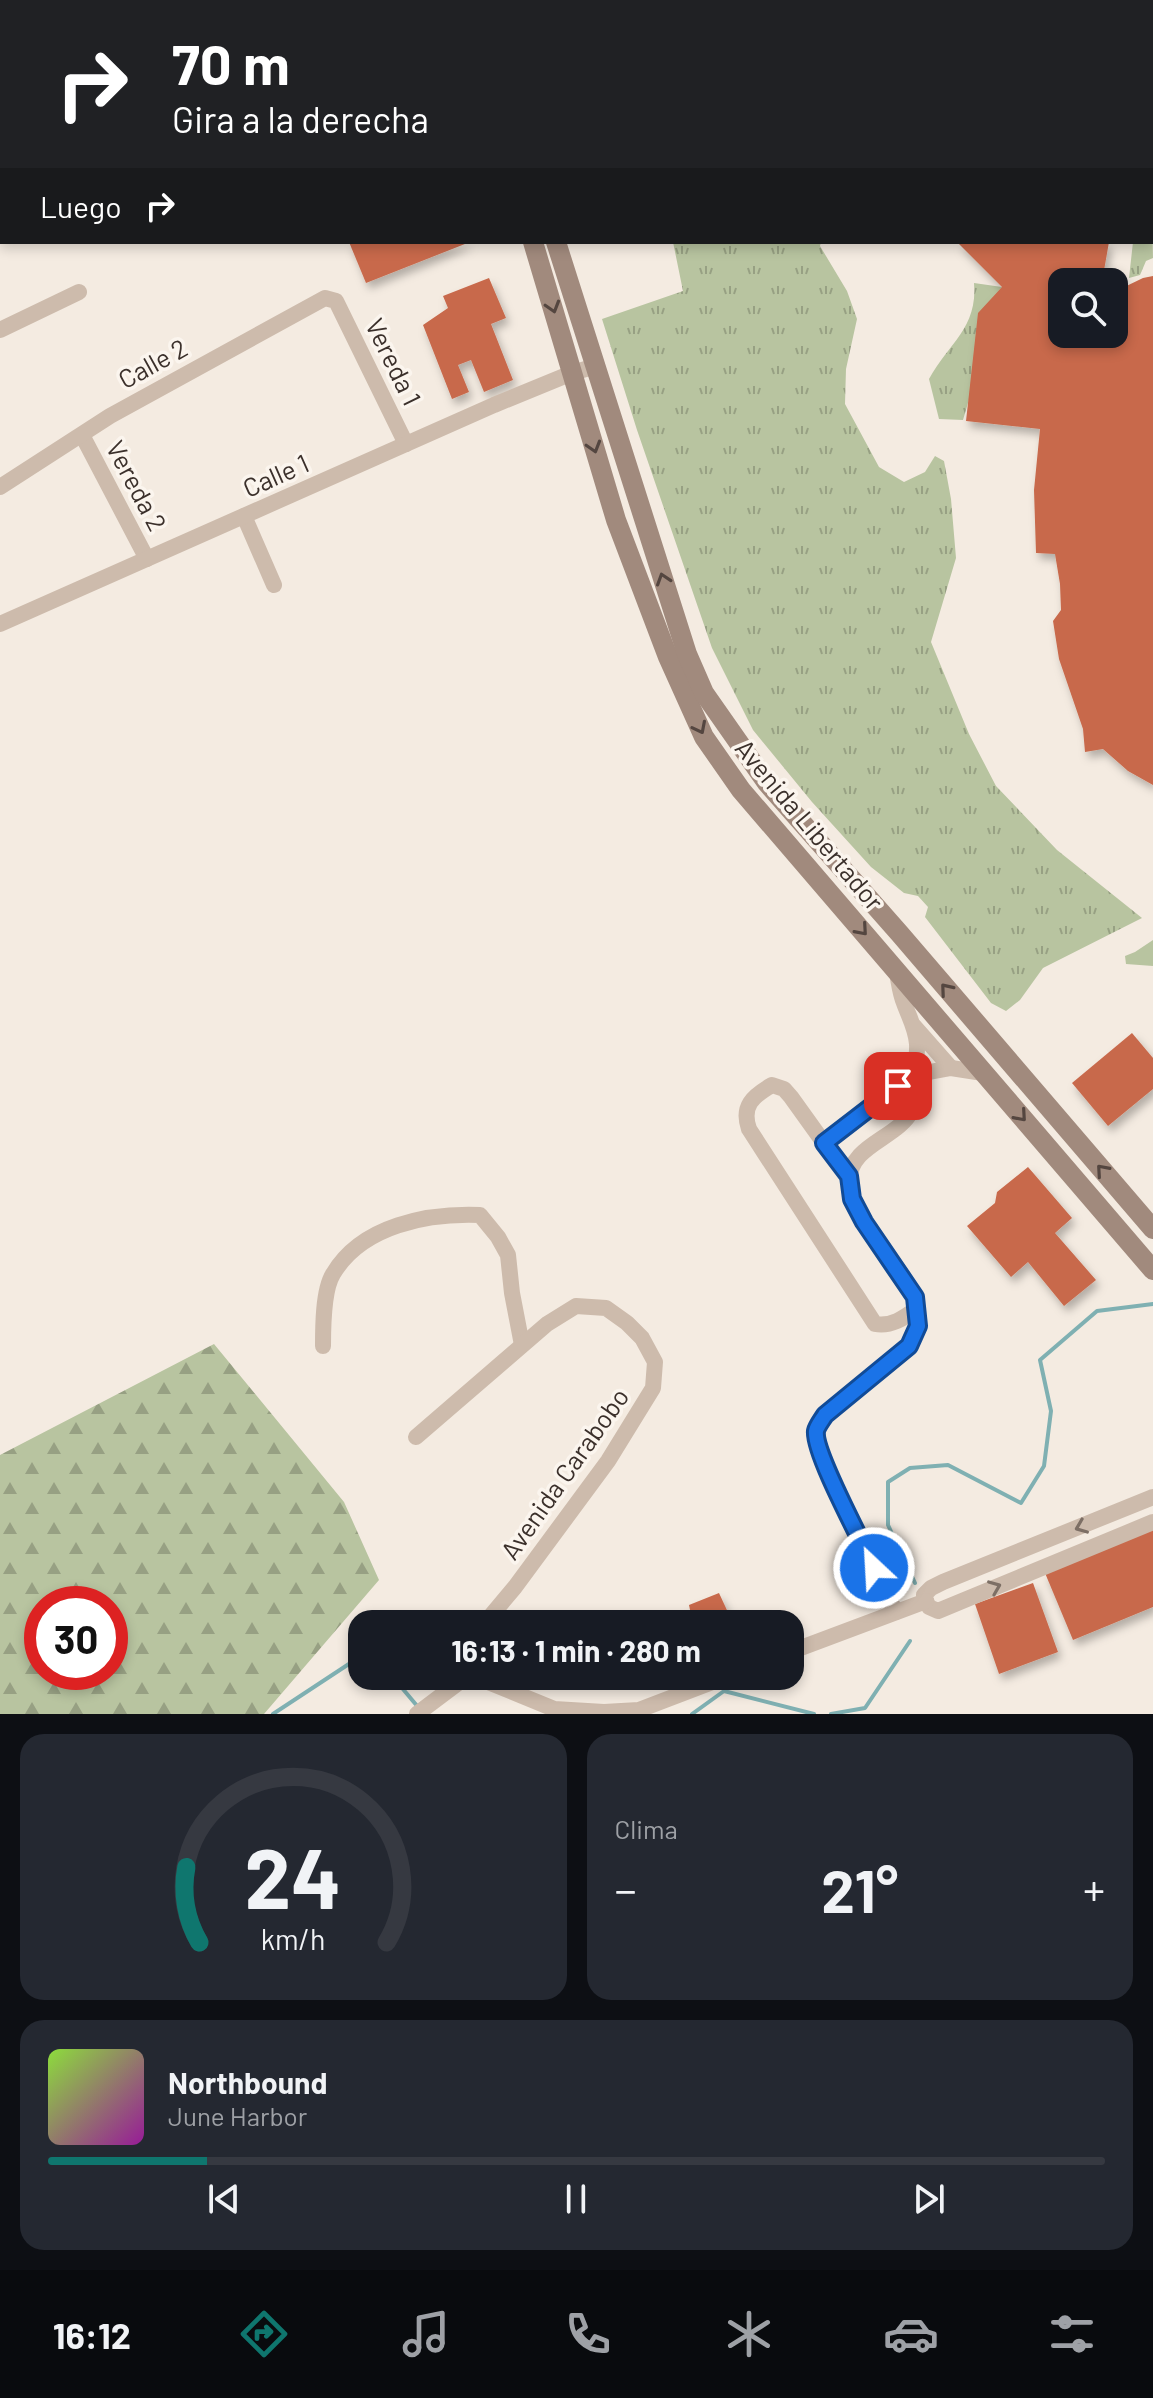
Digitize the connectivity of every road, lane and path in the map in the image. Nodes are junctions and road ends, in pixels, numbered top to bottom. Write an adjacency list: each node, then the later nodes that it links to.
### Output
1 (534, 244): 7 (main road, Avenida Libertador, one-way to 7)
2 (557, 244): 6 (main road, Avenida Libertador)
3 (79, 292): 5 (street)
4 (336, 301): 8 (street, Calle 2); 9 (street, Vereda 1)
5 (0, 330)
6 (596, 366): 7 (street, Calle 1); 22 (main road, Avenida Libertador, one-way to 6)
7 (572, 373): 9 (street, Calle 1); 15 (main road, Avenida Libertador, one-way to 15)
8 (82, 435): 10 (street, Calle 2); 12 (street, Vereda 2)
9 (406, 444): 11 (street, Calle 1)
10 (0, 487)
11 (244, 516): 12 (street, Calle 1); 13 (street)
12 (147, 559): 14 (street, Calle 1)
13 (274, 585)
14 (0, 624)
15 (897, 972): 16 (street); 18 (main road, Avenida Libertador)
16 (913, 1025): 17 (street); 19 (street)
17 (951, 1068): 18 (street); 19 (street)
18 (983, 1073): 23 (main road, Avenida Libertador, one-way to 23)
19 (913, 1075): 20 (street); 21 (street)
20 (824, 1143): 21 (street); 24 (street)
21 (849, 1176): 24 (street)
22 (1153, 1229)
23 (1153, 1270)
24 (916, 1309): 32 (street)
25 (522, 1345): 26 (street); 27 (street, Avenida Carabobo); 31 (street, Avenida Carabobo)
26 (323, 1346)
27 (416, 1437)
28 (1153, 1497): 30 (street, one-way to 30)
29 (1153, 1522): 30 (street, one-way to 29)
30 (926, 1601): 32 (street)
31 (496, 1610)
32 (896, 1612): 33 (street)
33 (804, 1647)
34 (447, 1690): 37 (street)
35 (508, 1690): 36 (street)
36 (691, 1690)
37 (417, 1714)

